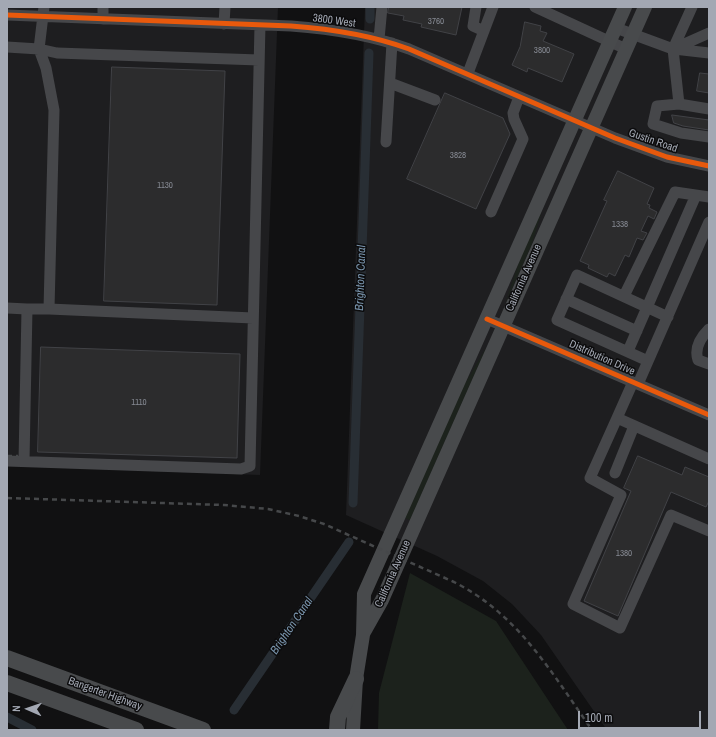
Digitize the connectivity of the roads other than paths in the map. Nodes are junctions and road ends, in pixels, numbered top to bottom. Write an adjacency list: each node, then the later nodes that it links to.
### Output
1 (103, 7): 12 (street)
2 (225, 7): 13 (street)
3 (382, 7): 19 (street)
4 (476, 7): 16 (street)
5 (493, 7): 16 (street)
6 (535, 7): 20 (street)
7 (626, 7): 15 (main road, California Avenue)
8 (645, 7): 18 (main road, California Avenue)
9 (692, 7): 25 (street)
10 (44, 12): 11 (street, 3800 West); 12 (street, 3800 West); 23 (street)
11 (7, 15)
12 (103, 19): 13 (street, 3800 West)
13 (224, 24): 14 (street, 3800 West)
14 (260, 25): 19 (street, 3800 West); 27 (street)
15 (616, 28): 18 (street); 20 (main road, California Avenue)
16 (484, 31): 28 (street)
17 (709, 33): 25 (street)
18 (633, 34): 24 (main road, California Avenue); 25 (street)
19 (379, 39): 21 (street, 3800 West)
20 (610, 42): 24 (street); 34 (main road, California Avenue)
21 (392, 43): 28 (street, 3800 West); 29 (street)
22 (7, 47): 23 (street)
23 (39, 49): 27 (street); 48 (street)
24 (626, 49): 35 (main road, California Avenue)
25 (673, 49): 26 (street); 32 (street)
26 (709, 53)
27 (259, 60): 50 (street)
28 (468, 74): 30 (street, 3800 West)
29 (390, 82): 31 (street); 37 (street)
30 (519, 97): 34 (street, 3800 West); 41 (street)
31 (434, 100)
32 (679, 104): 33 (street); 36 (street)
33 (709, 109)
34 (575, 121): 35 (street, 3800 West); 51 (main road, California Avenue)
35 (592, 128): 38 (street, Gustin Road); 52 (main road, California Avenue)
36 (709, 137)
37 (386, 142)
38 (709, 166)
39 (696, 195): 40 (street); 43 (street); 45 (street)
40 (709, 198)
41 (491, 212)
42 (709, 222): 49 (street)
43 (624, 296): 44 (street); 45 (street)
44 (566, 299): 54 (street); 55 (street)
45 (647, 307): 49 (street); 54 (street)
46 (7, 308): 47 (street)
47 (27, 309): 48 (street); 64 (street)
48 (49, 309): 50 (street)
49 (668, 317): 56 (street)
50 (253, 318): 64 (street)
51 (487, 319): 52 (street, Distribution Drive); 67 (main road, California Avenue)
52 (503, 325): 58 (street, Distribution Drive); 67 (main road, California Avenue)
53 (709, 329): 57 (street)
54 (637, 330): 55 (street)
55 (628, 351): 56 (street)
56 (648, 361): 58 (street)
57 (709, 364)
58 (636, 383): 59 (street, Distribution Drive); 60 (street)
59 (709, 415)
60 (617, 418): 61 (street); 66 (street)
61 (634, 426): 62 (street); 65 (street)
62 (709, 459)
63 (7, 461): 64 (street)
64 (24, 461)
65 (615, 472)
66 (709, 531)
67 (362, 634): 69 (main road, California Avenue)
68 (7, 658): 72 (highway, Bangerter Highway)
69 (356, 679): 73 (highway); 74 (main road, California Avenue)
70 (7, 683): 71 (highway, Bangerter Highway)
71 (136, 730)
72 (203, 730)
73 (337, 730)
74 (353, 730)

